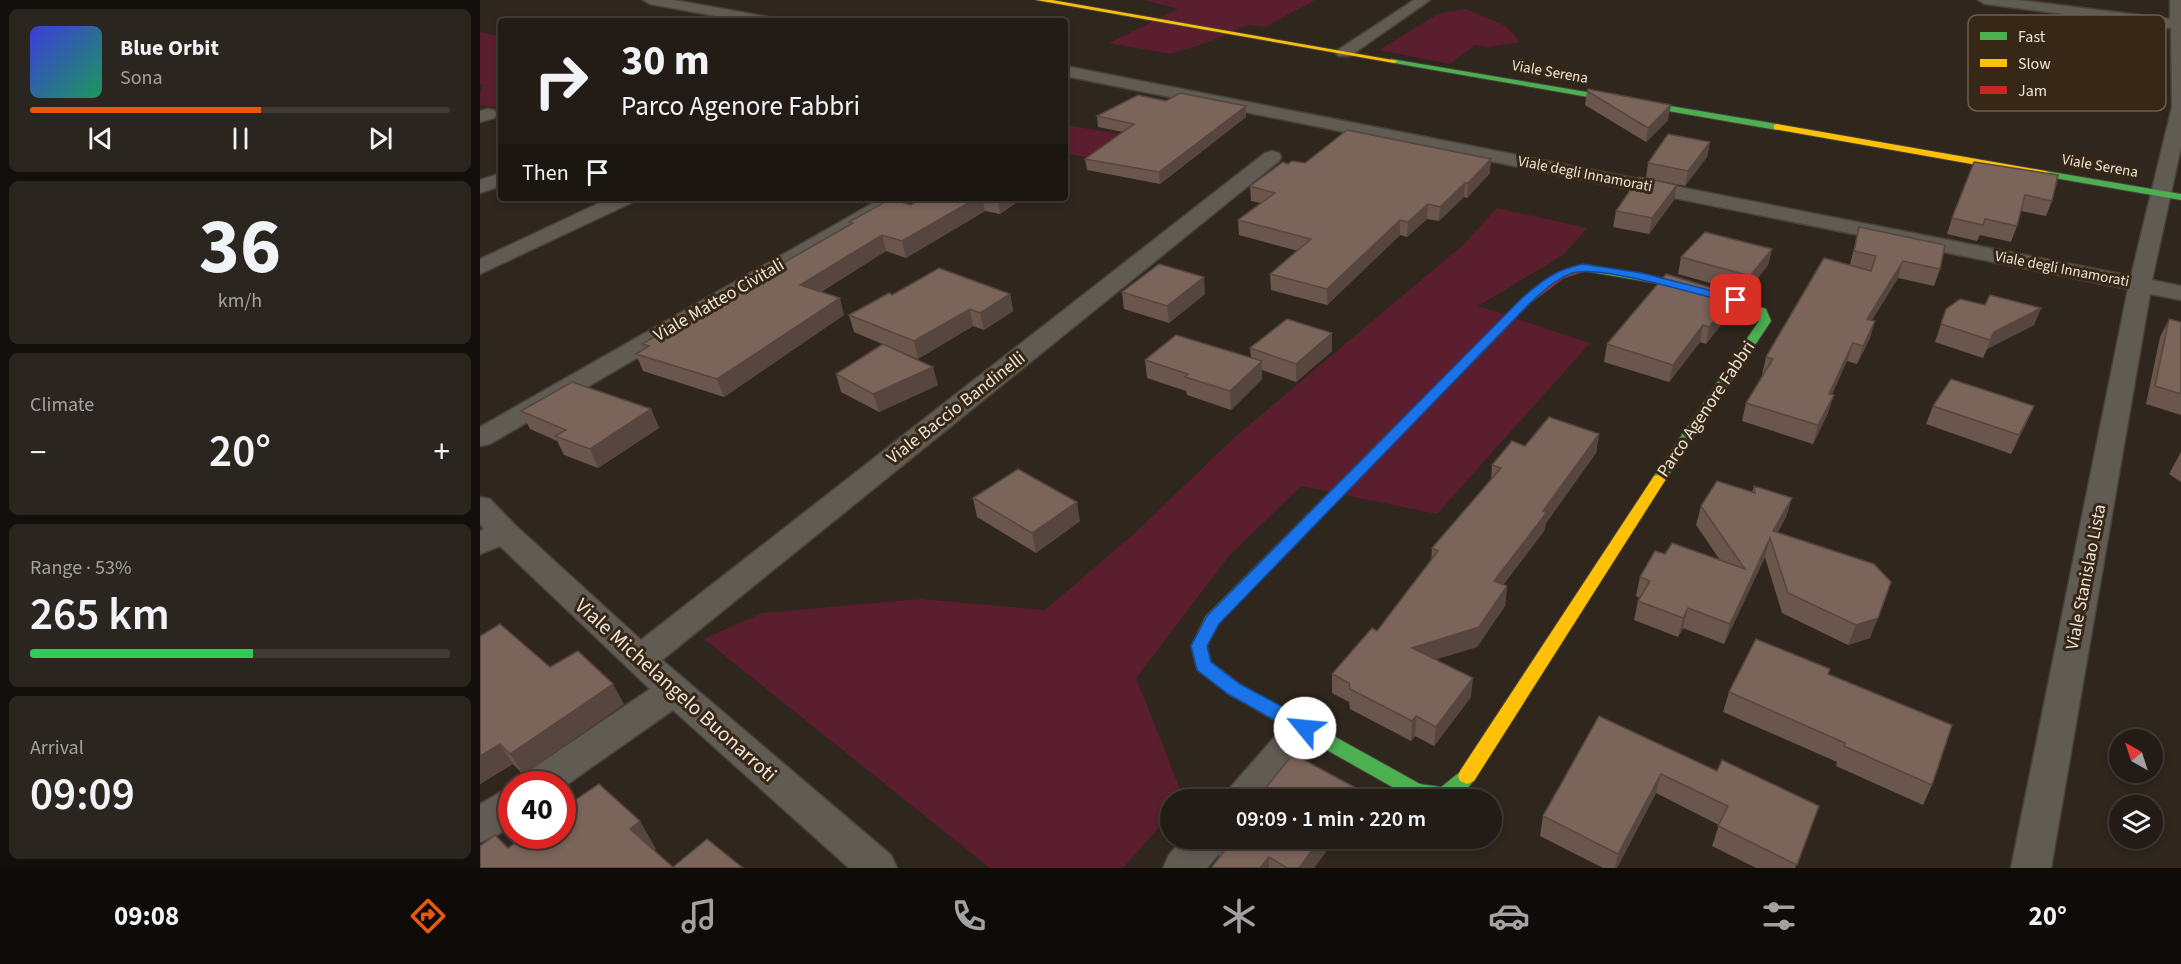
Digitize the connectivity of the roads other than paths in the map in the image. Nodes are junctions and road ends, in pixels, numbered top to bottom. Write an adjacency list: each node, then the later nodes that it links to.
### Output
1 (650, 0): 7 (street)
2 (1040, 0): 10 (street, Viale Serena)
3 (1423, 0): 10 (street)
4 (1985, 0): 6 (street)
5 (2177, 0): 9 (street, Viale Stanislao Lista)
6 (2106, 15)
7 (751, 18)
8 (2166, 23): 9 (street)
9 (2178, 24): 12 (street, Viale Stanislao Lista)
10 (1344, 53): 16 (street, Viale Serena)
11 (1068, 72): 21 (street, Viale degli Innamorati)
12 (2180, 73): 16 (street, Viale Stanislao Lista)
13 (1272, 158): 26 (street, Viale Baccio Bandinelli)
14 (498, 179): 15 (street)
15 (480, 187)
16 (2161, 193): 17 (street, Viale Serena); 21 (street, Viale Stanislao Lista)
17 (2181, 197)
18 (620, 201): 20 (street)
19 (891, 201): 23 (street, Viale Matteo Civitali)
20 (480, 267)
21 (2140, 285): 22 (street, Viale degli Innamorati); 36 (street, Viale Stanislao Lista)
22 (2181, 294)
23 (480, 438)
24 (480, 506): 25 (street, Viale Michelangelo Buonarroti)
25 (491, 538): 26 (street, Viale Michelangelo Buonarroti)
26 (640, 659): 27 (street, Viale Michelangelo Buonarroti)
27 (674, 691): 29 (street); 34 (street, Viale Michelangelo Buonarroti)
28 (1305, 728): 28 (street, Parco Agenore Fabbri); 30 (street)
29 (558, 771)
30 (1252, 789)
31 (498, 813): 32 (street)
32 (480, 825)
33 (1199, 849): 35 (street)
34 (877, 868)
35 (1183, 868)
36 (2031, 868)

